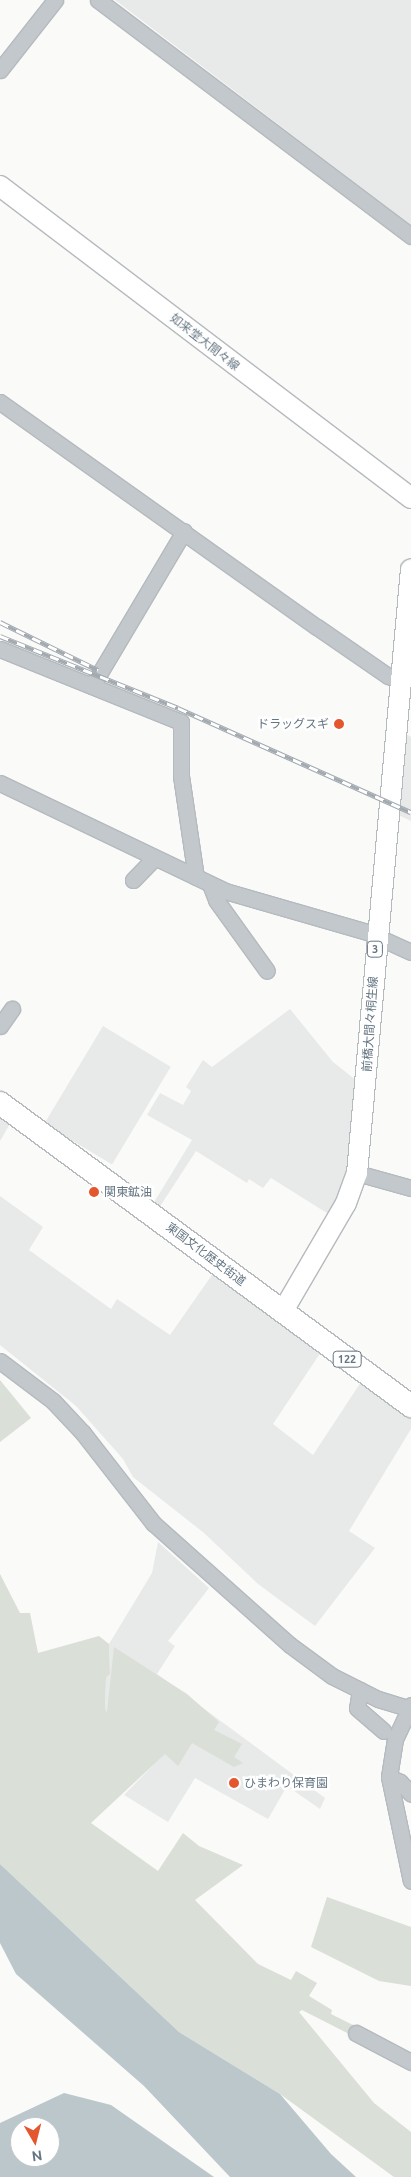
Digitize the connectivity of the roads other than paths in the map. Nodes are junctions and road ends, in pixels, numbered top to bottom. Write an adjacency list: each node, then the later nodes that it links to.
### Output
1 (55, 0): 3 (street)
2 (98, 0): 5 (street)
3 (0, 70)
4 (0, 186): 7 (main road, 如来堂大間々線)
5 (411, 236)
6 (0, 402): 8 (street)
7 (411, 498)
8 (184, 531): 12 (street); 13 (street)
9 (411, 569): 11 (main road, 前橋大間々桐生線 / 3)
10 (0, 649): 13 (street)
11 (406, 655): 12 (main road, 前橋大間々桐生線 / 3)
12 (400, 680): 19 (main road, 前橋大間々桐生線 / 3)
13 (92, 686): 16 (street)
14 (0, 783): 15 (street)
15 (154, 858): 16 (street); 17 (street)
16 (196, 877): 18 (street)
17 (133, 880)
18 (210, 884): 19 (street); 21 (street)
19 (376, 936): 20 (street); 25 (main road, 前橋大間々桐生線 / 3)
20 (411, 952)
21 (267, 971)
22 (12, 1009): 23 (street)
23 (0, 1026)
24 (0, 1103): 27 (highway, 東国文化歴史街道 / 122)
25 (357, 1173): 26 (street); 27 (main road, 前橋大間々桐生線 / 3)
26 (411, 1188)
27 (283, 1311): 29 (highway, 東国文化歴史街道 / 122)
28 (0, 1361): 30 (street)
29 (411, 1406)
30 (360, 1690): 31 (street); 32 (street)
31 (410, 1708): 33 (street)
32 (383, 1731)
33 (389, 1777): 34 (street); 35 (street)
34 (411, 1794)
35 (411, 1881)
36 (356, 2033): 37 (street)
37 (411, 2062)

